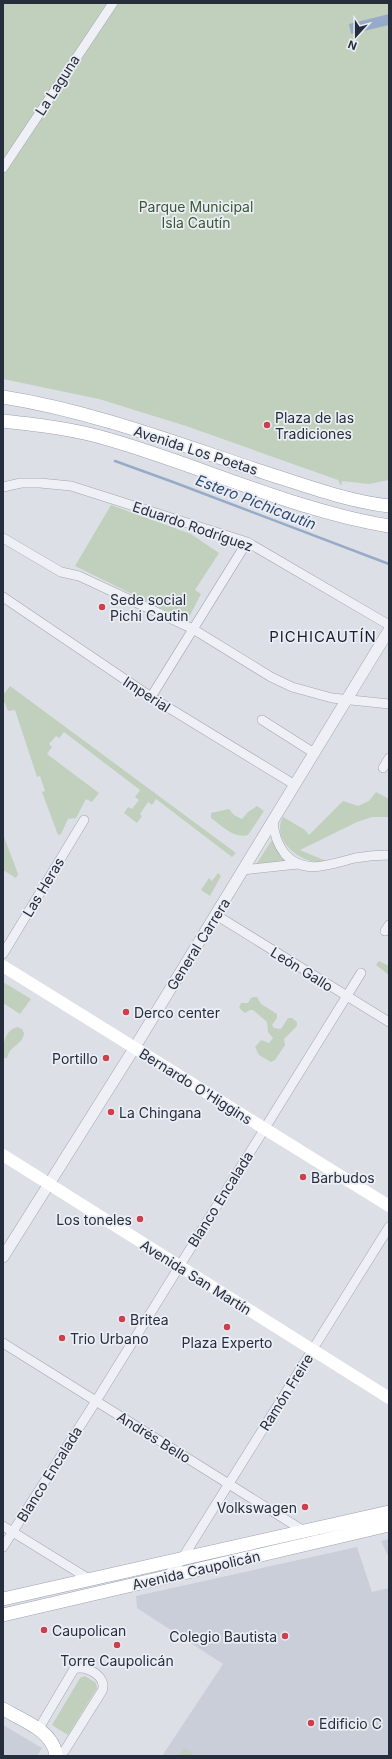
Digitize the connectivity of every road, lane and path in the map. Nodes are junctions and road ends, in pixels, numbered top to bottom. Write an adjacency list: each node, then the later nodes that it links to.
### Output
1 (112, 3): 2 (street, La Laguna)
2 (3, 166)
3 (3, 397): 6 (main road, Avenida Los Poetas)
4 (3, 421): 7 (main road, Avenida Los Poetas)
5 (3, 487): 9 (street, Eduardo Rodríguez)
6 (389, 506)
7 (389, 526)
8 (3, 538): 12 (street)
9 (247, 542): 11 (street, Eduardo Rodríguez); 12 (street)
10 (3, 598): 14 (street, Imperial)
11 (389, 625)
12 (193, 629): 14 (street); 15 (street)
13 (389, 630): 15 (street, General Carrera)
14 (151, 697): 21 (street, Imperial)
15 (347, 699): 16 (street); 18 (street, General Carrera)
16 (389, 704)
17 (262, 720): 18 (street)
18 (314, 753): 21 (street, General Carrera)
19 (389, 758): 20 (street)
20 (383, 768)
21 (295, 785): 23 (street, General Carrera)
22 (84, 820): 28 (street, Las Heras)
23 (273, 822): 25 (street); 26 (street, General Carrera)
24 (389, 855): 25 (street)
25 (298, 864): 26 (street)
26 (243, 870): 27 (street, General Carrera)
27 (216, 915): 31 (street, León Gallo); 33 (street, General Carrera)
28 (3, 954)
29 (3, 966): 33 (main road, Bernardo O'Higgins)
30 (361, 972): 31 (street, Blanco Encalada)
31 (346, 996): 32 (street, León Gallo); 34 (street, Blanco Encalada)
32 (389, 1022)
33 (134, 1047): 34 (main road, Bernardo O'Higgins); 36 (street, General Carrera)
34 (264, 1129): 37 (main road, Bernardo O'Higgins); 40 (street, Blanco Encalada)
35 (3, 1155): 36 (main road, Avenida San Martín)
36 (49, 1184): 39 (street, General Carrera); 40 (main road, Avenida San Martín)
37 (389, 1206)
38 (389, 1228): 42 (street, Ramón Freire)
39 (3, 1257)
40 (179, 1266): 42 (main road, Avenida San Martín); 44 (street, Blanco Encalada)
41 (3, 1343): 44 (street, Andrés Bello)
42 (312, 1350): 43 (main road, Avenida San Martín); 45 (street, Ramón Freire)
43 (389, 1398)
44 (96, 1401): 45 (street, Andrés Bello); 50 (street, Blanco Encalada)
45 (229, 1484): 49 (street, Andrés Bello); 52 (street, Ramón Freire)
46 (389, 1512): 49 (main road, Avenida Caupolicán)
47 (389, 1525): 53 (main road, Avenida Caupolicán)
48 (3, 1526): 50 (street)
49 (304, 1531): 52 (main road, Avenida Caupolicán)
50 (12, 1532): 51 (street, Blanco Encalada); 54 (street)
51 (3, 1547)
52 (183, 1558): 53 (street, Ramón Freire); 54 (main road, Avenida Caupolicán)
53 (166, 1577): 56 (main road, Avenida Caupolicán)
54 (89, 1579): 55 (main road, Avenida Caupolicán)
55 (3, 1599)
56 (3, 1615)
57 (3, 1709): 58 (main road)
58 (38, 1730): 59 (main road); 60 (street)
59 (56, 1756)
60 (59, 1756)

